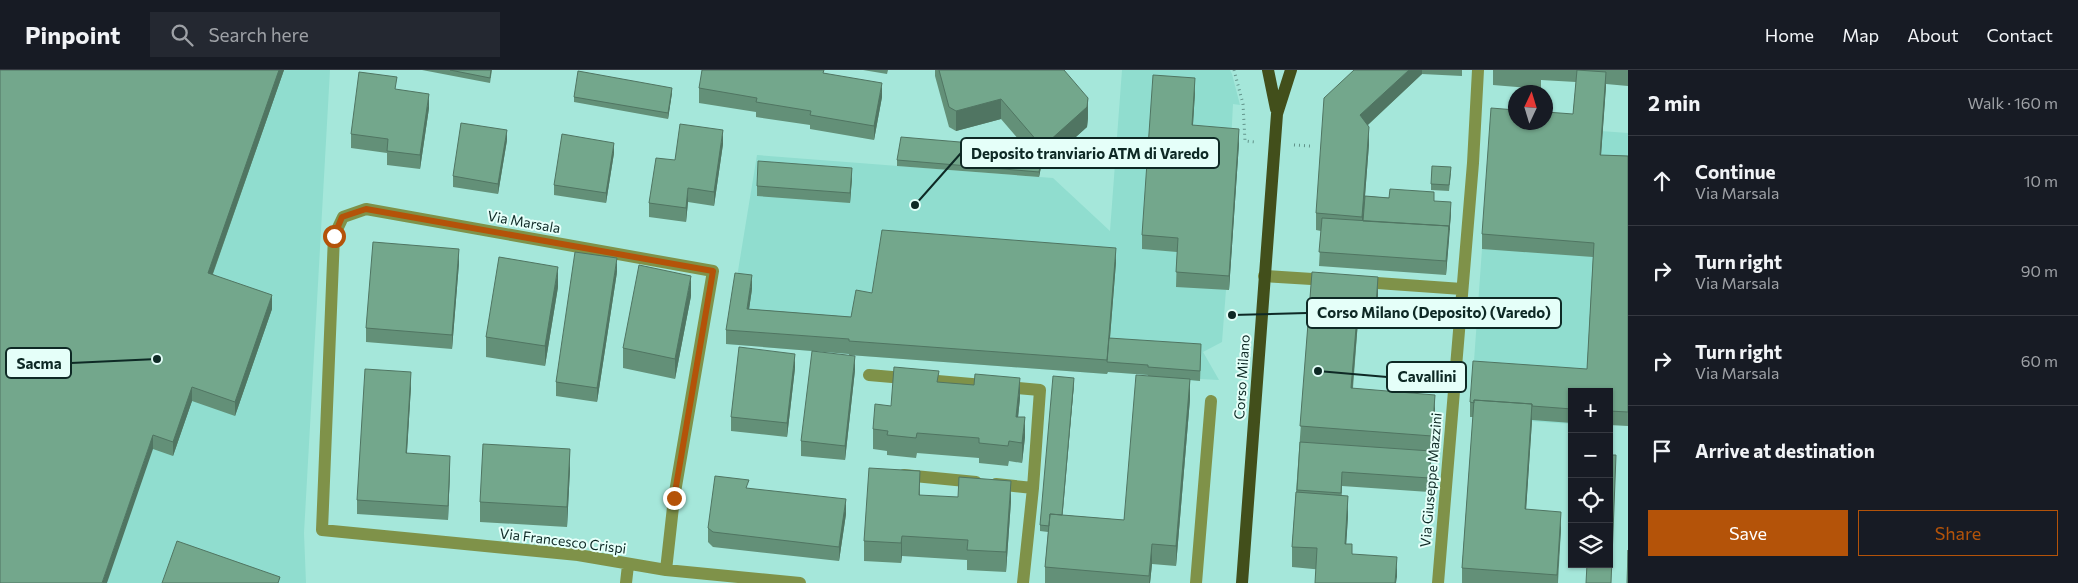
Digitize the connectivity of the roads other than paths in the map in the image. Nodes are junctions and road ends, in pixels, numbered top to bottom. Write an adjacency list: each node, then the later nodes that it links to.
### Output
1 (1268, 70): 4 (main road, Corso Milano)
2 (1291, 70): 4 (main road, Corso Milano)
3 (1478, 70): 6 (street, Via Giuseppe Mazzini)
4 (1276, 114): 5 (main road, Corso Milano)
5 (1264, 276): 6 (street); 18 (main road, Corso Milano)
6 (1462, 289): 19 (street, Via Giuseppe Mazzini)
7 (869, 375): 10 (street)
8 (1211, 401): 17 (street)
9 (888, 473): 10 (street)
10 (1032, 488): 16 (street)
11 (322, 530): 12 (street, Via Francesco Crispi); 13 (street, Via Marsala)
12 (628, 565): 13 (street, Via Francesco Crispi); 14 (street)
13 (666, 570): 15 (street, Via Francesco Crispi)
14 (626, 583)
15 (800, 583)
16 (1023, 583)
17 (1196, 583)
18 (1242, 583)
19 (1438, 583)

